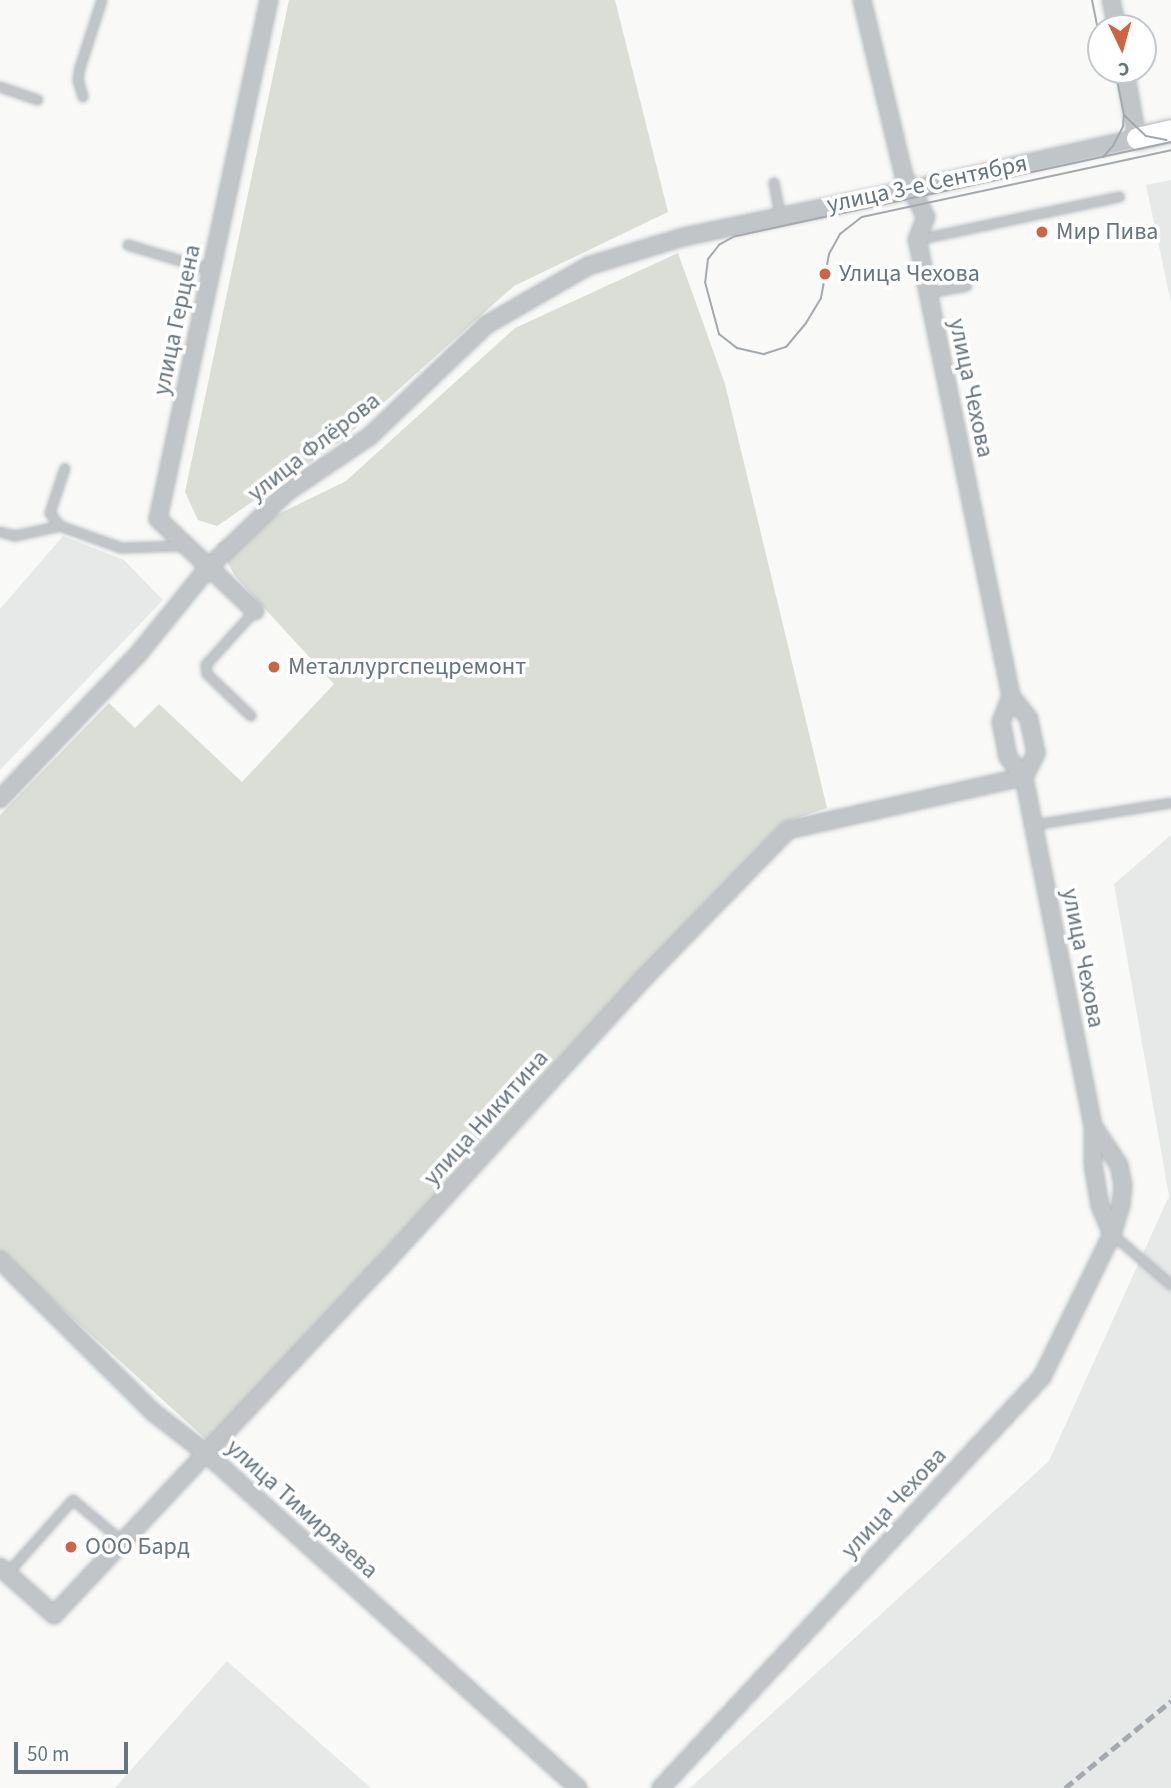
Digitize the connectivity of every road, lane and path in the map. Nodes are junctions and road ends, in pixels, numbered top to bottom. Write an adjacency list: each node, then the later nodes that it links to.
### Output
1 (102, 0): 6 (lane)
2 (269, 0): 17 (street, улица Герцена)
3 (862, 0): 11 (street, улица Чехова)
4 (1127, 84): 9 (street)
5 (0, 87): 7 (lane)
6 (83, 97)
7 (38, 100)
8 (1171, 130): 9 (street, улица 3-е Сентября)
9 (1137, 138): 11 (street, улица 3-е Сентября)
10 (774, 183): 13 (lane)
11 (913, 189): 13 (street, улица 3-е Сентября); 15 (street, улица Чехова)
12 (1119, 197): 15 (lane)
13 (780, 215): 14 (street, улица 3-е Сентября)
14 (683, 237): 24 (street, улица Флёрова)
15 (917, 240): 19 (street, улица Чехова)
16 (128, 245): 17 (lane)
17 (211, 270): 23 (street, улица Герцена)
18 (966, 286): 19 (lane)
19 (928, 293): 26 (street, улица Чехова)
20 (65, 468): 21 (lane)
21 (60, 526): 22 (lane); 23 (lane)
22 (0, 532)
23 (185, 546): 24 (street, улица Герцена)
24 (207, 569): 25 (street, улица Герцена); 29 (street, улица Флёрова)
25 (255, 611): 27 (lane)
26 (1011, 696): 28 (street, улица Чехова); 28 (street)
27 (251, 716)
28 (1024, 777): 31 (street, улица Чехова); 36 (street, улица Никитина)
29 (0, 799)
30 (1171, 803): 31 (lane)
31 (1034, 825): 32 (street, улица Чехова)
32 (1093, 1126): 33 (street, улица Чехова); 33 (street)
33 (1112, 1234): 35 (lane); 40 (street, улица Чехова)
34 (0, 1260): 36 (street, улица Тимирязева)
35 (1171, 1285)
36 (207, 1454): 37 (street, улица Никитина); 39 (street, улица Тимирязева)
37 (123, 1542): 38 (lane); 38 (street, улица Никитина)
38 (4, 1570)
39 (578, 1788)
40 (661, 1788)

